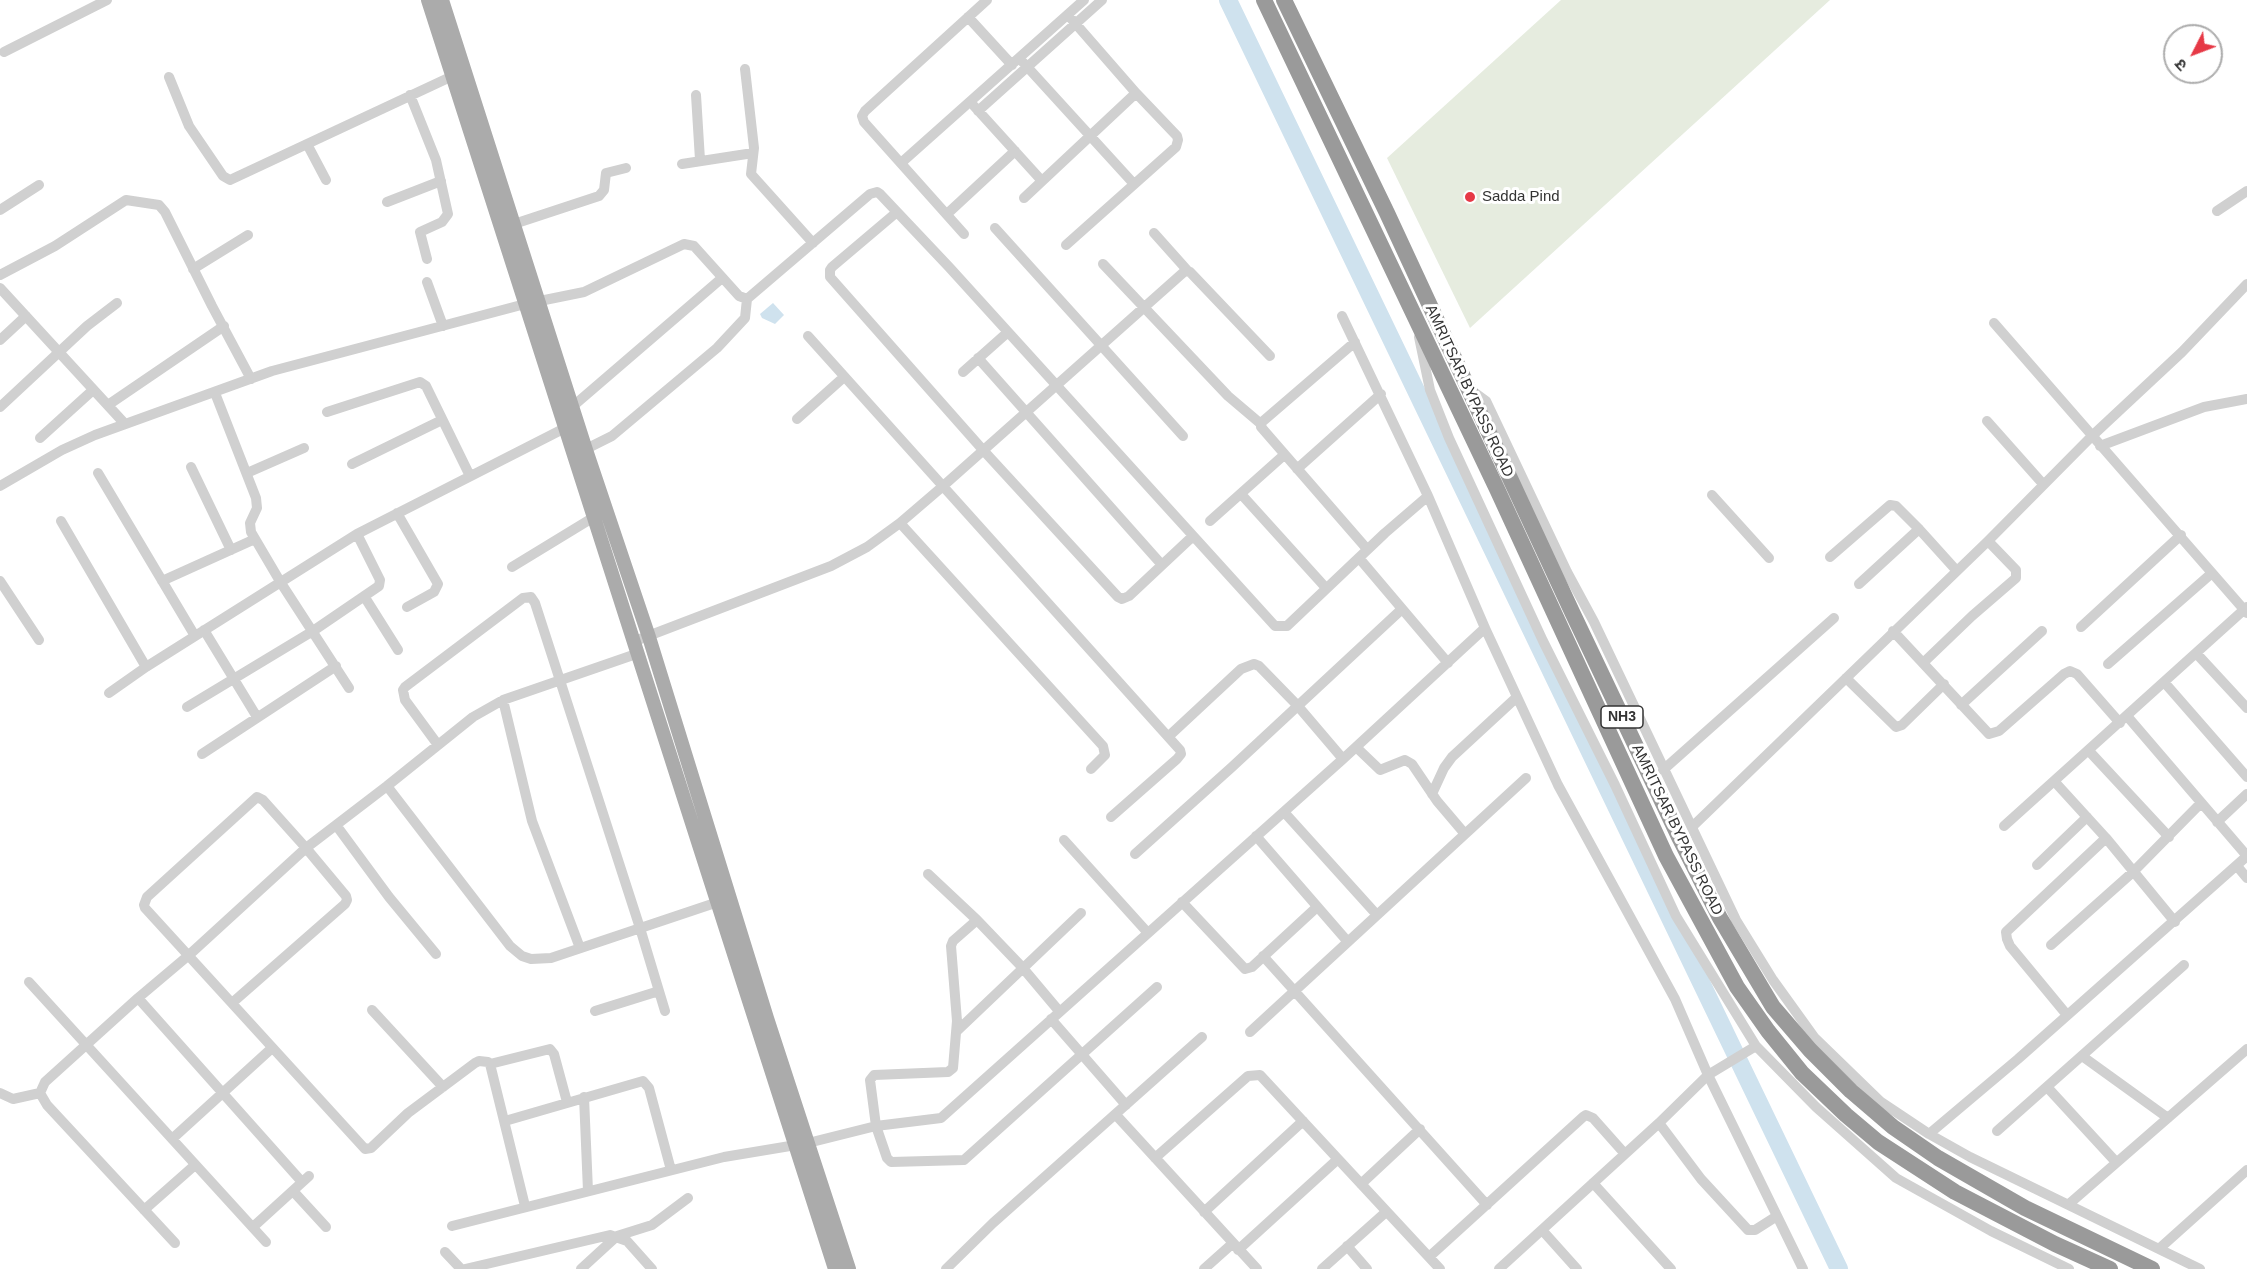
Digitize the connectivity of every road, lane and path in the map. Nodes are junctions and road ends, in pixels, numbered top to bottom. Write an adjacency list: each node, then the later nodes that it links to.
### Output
1 (107, 0): 12 (street)
2 (428, 0): 15 (main road)
3 (442, 0): 15 (main road)
4 (987, 0): 10 (street)
5 (1084, 0): 9 (street)
6 (1102, 0): 11 (street)
7 (1264, 0): 64 (highway, AMRITSAR BYPASS ROAD / NH3)
8 (1284, 0): 80 (highway, AMRITSAR BYPASS ROAD / NH3)
9 (1068, 15): 11 (street); 13 (street)
10 (968, 17): 13 (street); 27 (street)
11 (1076, 24): 13 (street); 17 (street)
12 (4, 52)
13 (1019, 64): 20 (street); 21 (street); 22 (street)
14 (745, 69): 25 (street)
15 (459, 73): 19 (street); 42 (main road); 60 (main road)
16 (168, 77): 23 (street)
17 (1136, 93): 22 (street); 33 (street)
18 (696, 95): 26 (street)
19 (410, 96): 23 (street); 32 (street)
20 (970, 102): 21 (street); 27 (street)
21 (978, 111): 24 (street)
22 (1090, 136): 31 (street); 33 (street)
23 (307, 144): 30 (street)
24 (1015, 151): 31 (street); 41 (street)
25 (753, 153): 26 (street); 47 (street)
26 (700, 160): 28 (street)
27 (901, 163): 41 (street)
28 (682, 164)
29 (626, 168): 42 (street)
30 (326, 180)
31 (1042, 180): 36 (street)
32 (441, 181): 37 (street); 49 (street)
33 (1134, 184): 48 (street)
34 (39, 185): 38 (street)
35 (2247, 191): 39 (street)
36 (1024, 198)
37 (387, 202)
38 (0, 210)
39 (2217, 211)
40 (897, 212): 47 (street); 68 (street); 101 (street)
41 (946, 214): 45 (street)
42 (514, 224): 60 (main road)
43 (995, 228): 72 (street)
44 (1154, 233): 52 (street)
45 (964, 234)
46 (249, 235): 51 (street)
47 (813, 243): 58 (street)
48 (1066, 244)
49 (427, 259)
50 (1103, 264): 61 (street)
51 (193, 269): 53 (street); 66 (street)
52 (1187, 270): 61 (street); 74 (street)
53 (0, 275)
54 (722, 278): 58 (street); 60 (street); 87 (street)
55 (426, 282): 67 (street)
56 (2247, 284): 97 (street)
57 (0, 288): 62 (street)
58 (747, 299): 102 (street)
59 (117, 303): 73 (street)
60 (532, 303): 67 (street); 87 (main road); 95 (main road)
61 (1143, 308): 72 (street); 94 (street)
62 (26, 316): 70 (street); 73 (street)
63 (1342, 316): 71 (street)
64 (1416, 322): 244 (street); 316 (highway, AMRITSAR BYPASS ROAD / NH3)
65 (1994, 323): 97 (street)
66 (224, 326): 78 (street); 85 (street)
67 (443, 326): 78 (street)
68 (1008, 332): 75 (street); 79 (street)
69 (808, 336): 77 (street)
70 (0, 340)
71 (1355, 342): 83 (street); 94 (street)
72 (1102, 344): 79 (street); 96 (street)
73 (58, 351): 81 (street); 86 (street)
74 (1270, 356)
75 (978, 358): 76 (street); 89 (street)
76 (963, 372)
77 (844, 377): 90 (street); 112 (street)
78 (251, 379): 82 (street)
79 (1056, 384): 89 (street); 124 (street)
80 (1467, 386): 183 (street); 317 (highway, AMRITSAR BYPASS ROAD / NH3)
81 (93, 390): 85 (street); 98 (street)
82 (215, 393): 93 (street); 108 (street)
83 (1381, 394): 106 (street); 114 (street)
84 (2246, 402): 99 (street)
85 (108, 405): 93 (street)
86 (0, 406)
87 (572, 407): 102 (main road)
88 (327, 412): 91 (street)
89 (1025, 412): 101 (street); 132 (street)
90 (797, 419)
91 (442, 420): 104 (street); 109 (street)
92 (1986, 421): 110 (street)
93 (125, 424): 111 (street)
94 (1261, 424): 103 (street)
95 (565, 428): 102 (main road); 109 (street)
96 (1183, 436)
97 (2092, 436): 99 (street); 110 (street)
98 (39, 438)
99 (2100, 446): 123 (street)
100 (304, 448): 108 (street)
101 (982, 450): 112 (street); 132 (street)
102 (580, 452): 117 (main road); 153 (main road)
103 (1284, 455): 106 (street); 113 (street)
104 (352, 464)
105 (191, 466): 128 (street)
106 (1297, 469): 127 (street)
107 (98, 473): 137 (street)
108 (247, 473): 125 (street)
109 (470, 476): 116 (street)
110 (2043, 484): 126 (street)
111 (0, 486)
112 (942, 486): 120 (street); 176 (street)
113 (1241, 494): 118 (street); 140 (street)
114 (1428, 495): 127 (street); 147 (street)
115 (1712, 495): 131 (street)
116 (397, 513): 122 (street); 142 (street)
117 (594, 517): 133 (street); 153 (main road)
118 (1210, 520)
119 (61, 521): 160 (street)
120 (900, 523): 153 (street); 182 (street)
121 (1919, 529): 129 (street); 134 (street); 139 (street)
122 (357, 534): 138 (street); 141 (street)
123 (2181, 535): 135 (street); 146 (street)
124 (1193, 536): 132 (street); 140 (street)
125 (255, 539): 128 (street); 138 (street)
126 (1988, 541): 134 (street); 157 (street)
127 (1368, 549): 130 (street)
128 (231, 550): 137 (street)
129 (1830, 557)
130 (1359, 558): 140 (street); 143 (street)
131 (1769, 558)
132 (1162, 565)
133 (512, 567)
134 (1956, 570): 149 (street)
135 (2212, 573): 144 (street); 158 (street)
136 (0, 581): 152 (street)
137 (162, 581): 151 (street)
138 (280, 584): 148 (street); 151 (street)
139 (1859, 584)
140 (1326, 588)
141 (364, 596): 148 (street); 154 (street)
142 (407, 608)
143 (1402, 609): 156 (street); 170 (street)
144 (2246, 610): 155 (street)
145 (1834, 618): 183 (street)
146 (2081, 627)
147 (1485, 628): 156 (street); 168 (street)
148 (313, 630): 159 (street); 161 (street)
149 (1893, 631): 157 (street); 162 (street)
150 (2042, 631): 171 (street)
151 (200, 633): 160 (street); 161 (street)
152 (39, 640)
153 (641, 644): 163 (street); 211 (main road)
154 (398, 650)
155 (2196, 653): 164 (street); 173 (street)
156 (1448, 663): 178 (street)
157 (1923, 663): 165 (street)
158 (2108, 664)
159 (336, 666): 166 (street); 174 (street)
160 (146, 667): 167 (street)
161 (233, 678): 172 (street); 174 (street)
162 (1846, 678): 165 (street); 197 (street)
163 (559, 680): 169 (street); 177 (street); 218 (street)
164 (2163, 682): 175 (street); 184 (street)
165 (1944, 684): 171 (street)
166 (349, 688)
167 (110, 693)
168 (1517, 698): 188 (street); 249 (street)
169 (503, 700): 177 (street); 222 (street)
170 (1298, 705): 176 (street); 181 (street); 204 (street)
171 (1961, 705): 175 (street)
172 (187, 707)
173 (2247, 708)
174 (257, 717): 180 (street)
175 (2123, 720): 179 (street); 190 (street)
176 (1169, 736): 192 (street)
177 (438, 746): 187 (street)
178 (1356, 747): 181 (street); 188 (street)
179 (2088, 751): 186 (street); 200 (street)
180 (202, 754)
181 (1343, 759): 191 (street)
182 (1091, 770)
183 (1663, 770): 197 (street)
184 (2247, 777)
185 (1526, 778): 198 (street)
186 (2054, 782): 193 (street); 196 (street)
187 (387, 786): 195 (street); 222 (street)
188 (1432, 794): 198 (street)
189 (2247, 794): 194 (street)
190 (2200, 804): 194 (street); 200 (street)
191 (1284, 812): 199 (street); 215 (street)
192 (1111, 817)
193 (2087, 817): 201 (street); 206 (street)
194 (2217, 822): 205 (street)
195 (336, 825): 203 (street); 223 (street)
196 (2004, 826)
197 (1692, 827): 266 (street)
198 (1465, 834): 215 (street)
199 (1256, 836): 212 (street); 213 (street)
200 (2169, 837): 208 (street)
201 (2106, 838): 208 (street); 238 (street)
202 (1064, 840): 219 (street)
203 (306, 848): 224 (street); 224 (street); 233 (street)
204 (1135, 854)
205 (2247, 856): 207 (street)
206 (2037, 865)
207 (2236, 866): 210 (street); 217 (street)
208 (2133, 872): 217 (street); 221 (street)
209 (928, 874): 216 (street)
210 (2247, 878)
211 (723, 901): 218 (street); 268 (main road)
212 (1182, 902): 219 (street); 225 (street)
213 (1317, 907): 220 (street); 225 (street)
214 (1081, 913): 227 (street)
215 (1377, 915): 220 (street)
216 (977, 920): 227 (street); 239 (street)
217 (2175, 922): 238 (street)
218 (640, 928): 222 (street); 230 (street)
219 (1148, 933): 237 (street)
220 (1348, 942): 231 (street)
221 (2051, 945)
222 (580, 948)
223 (436, 954)
224 (189, 956): 232 (street); 233 (street)
225 (1263, 956): 231 (street)
226 (2184, 965): 247 (street)
227 (1022, 968): 237 (street); 239 (street)
228 (29, 982): 242 (street)
229 (1157, 987): 246 (street)
230 (659, 991): 235 (street); 236 (street)
231 (1295, 992): 240 (street); 264 (street)
232 (138, 998): 242 (street); 254 (street)
233 (232, 1003): 243 (street)
234 (372, 1010): 250 (street)
235 (595, 1011)
236 (665, 1011)
237 (1055, 1015): 246 (street); 263 (street)
238 (2067, 1015): 266 (street)
239 (957, 1031): 263 (street)
240 (1250, 1032)
241 (1202, 1037): 257 (street)
242 (87, 1046): 253 (street); 267 (street)
243 (272, 1048): 250 (street); 254 (street)
244 (1753, 1048): 249 (street); 315 (street)
245 (2247, 1049): 259 (street)
246 (1083, 1054): 257 (street); 263 (street)
247 (2082, 1056): 251 (street); 259 (street)
248 (490, 1064): 250 (street); 256 (street); 260 (street)
249 (1708, 1075): 262 (street); 287 (street)
250 (443, 1087)
251 (2047, 1087): 265 (street); 272 (street)
252 (0, 1093): 253 (street)
253 (40, 1093): 284 (street)
254 (222, 1093): 267 (street); 278 (street)
255 (584, 1097): 256 (street); 274 (street); 279 (street)
256 (567, 1102): 260 (street)
257 (1126, 1105): 258 (street)
258 (1116, 1115): 270 (street); 300 (street)
259 (2168, 1118): 272 (street)
260 (505, 1121): 283 (street)
261 (1304, 1121): 270 (street); 271 (street); 285 (street)
262 (1659, 1123): 269 (street); 287 (street)
263 (876, 1126): 268 (street)
264 (1420, 1129): 277 (street); 282 (street)
265 (1998, 1131)
266 (1929, 1134): 281 (street)
267 (172, 1139): 273 (street)
268 (801, 1144): 274 (street); 304 (main road); 305 (main road)
269 (1625, 1154): 276 (street); 282 (street)
270 (1155, 1158): 285 (street)
271 (1338, 1159): 277 (street); 296 (street)
272 (2116, 1162): 281 (street)
273 (195, 1165): 284 (street); 289 (street)
274 (671, 1170): 279 (street)
275 (2247, 1170): 297 (street)
276 (1593, 1183): 291 (street); 313 (street)
277 (1360, 1184): 286 (street)
278 (292, 1191): 289 (street); 290 (street)
279 (588, 1191): 283 (street)
280 (688, 1198): 292 (street)
281 (2068, 1204): 297 (street)
282 (1487, 1205): 299 (street)
283 (525, 1206): 288 (street)
284 (144, 1210): 294 (street)
285 (1204, 1212): 296 (street)
286 (1386, 1212): 295 (street); 299 (street)
287 (1777, 1216): 314 (street)
288 (452, 1226)
289 (253, 1227): 293 (street)
290 (326, 1227)
291 (1542, 1230): 311 (street); 312 (street)
292 (617, 1236): 301 (street); 302 (street); 303 (street)
293 (266, 1242)
294 (175, 1243)
295 (1347, 1246): 308 (street); 309 (street)
296 (1235, 1247): 306 (street); 307 (street)
297 (2160, 1248): 318 (street)
298 (445, 1252): 301 (street)
299 (1429, 1257): 310 (street)
300 (953, 1267)
301 (463, 1269)
302 (581, 1269)
303 (652, 1269)
304 (835, 1269)
305 (849, 1269)
306 (1204, 1269)
307 (1257, 1269)
308 (1322, 1269)
309 (1367, 1269)
310 (1440, 1269)
311 (1499, 1269)
312 (1577, 1269)
313 (1671, 1269)
314 (1803, 1269)
315 (2069, 1269)
316 (2110, 1269)
317 (2152, 1269)
318 (2200, 1269)

